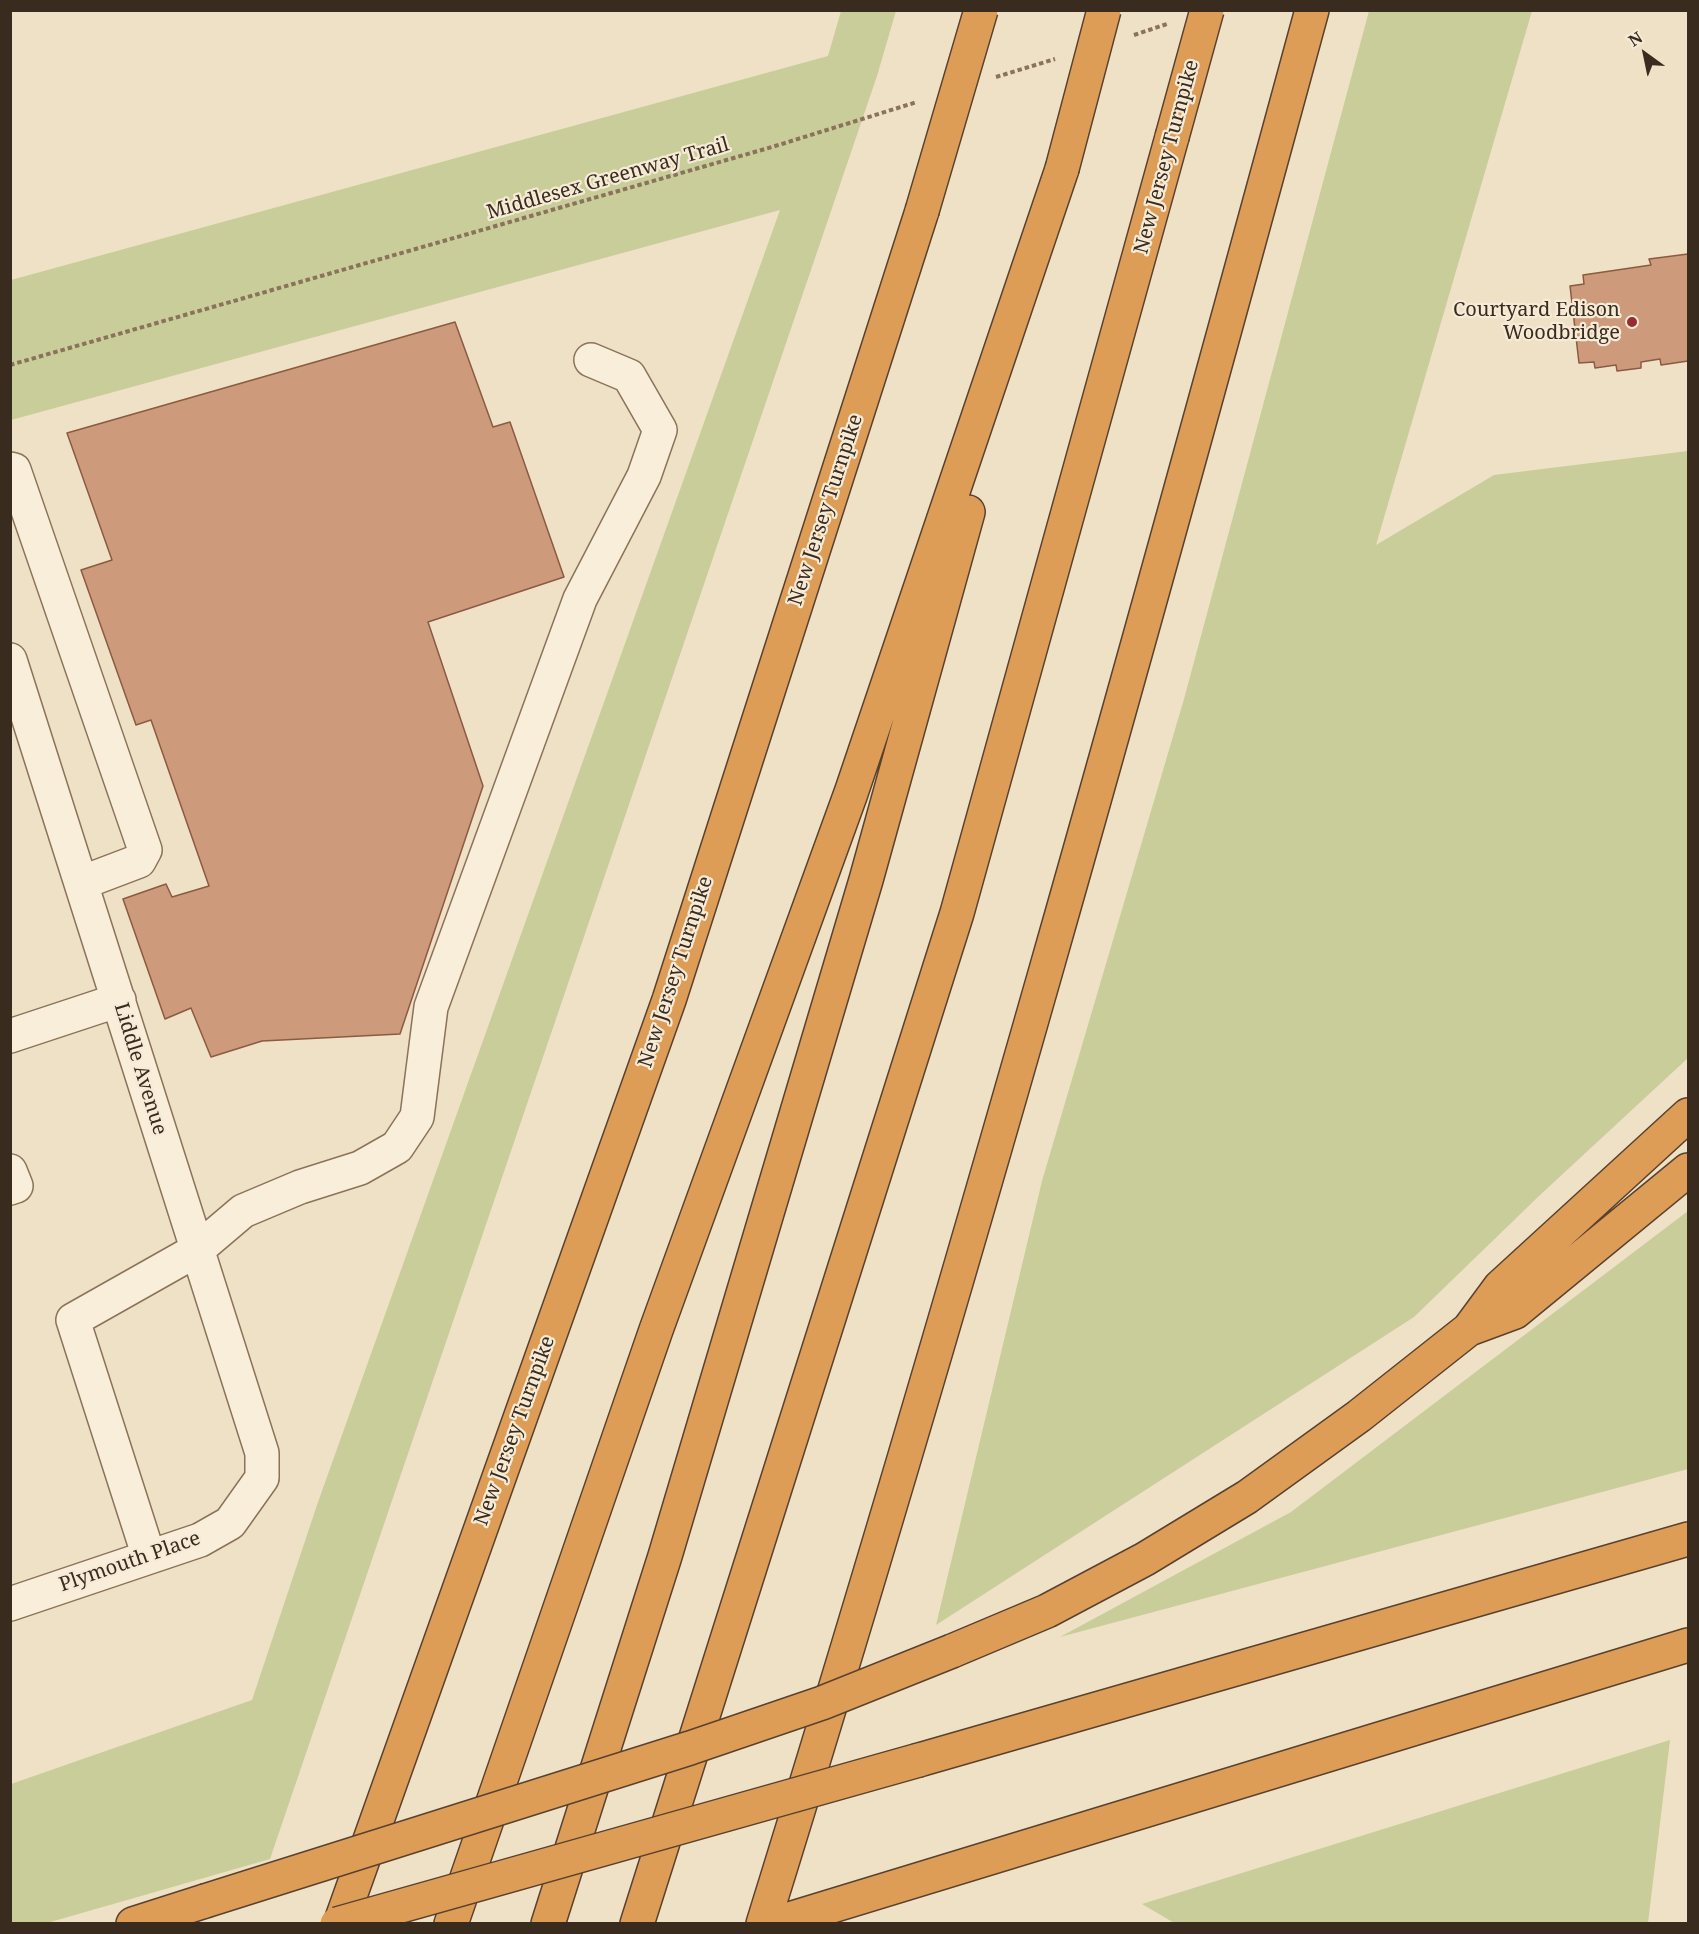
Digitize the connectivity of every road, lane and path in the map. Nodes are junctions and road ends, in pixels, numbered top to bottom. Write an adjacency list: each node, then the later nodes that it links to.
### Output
1 (981, 10): 32 (highway, New Jersey Turnpike, bridge)
2 (1104, 10): 10 (highway, bridge)
3 (1207, 10): 35 (highway, New Jersey Turnpike, bridge)
4 (1312, 10): 36 (highway)
5 (1177, 21): 6 (path)
6 (1132, 35)
7 (1064, 56): 8 (path)
8 (986, 81)
9 (918, 102): 12 (path, Middlesex Greenway Trail)
10 (1062, 169): 33 (highway); 34 (highway)
11 (591, 360): 22 (street)
12 (10, 365)
13 (10, 469): 15 (street)
14 (11, 664): 15 (street, Liddle Avenue)
15 (81, 883): 16 (street, Liddle Avenue)
16 (118, 1000): 17 (street); 22 (street, Liddle Avenue)
17 (10, 1036)
18 (1689, 1115): 23 (highway)
19 (1689, 1170): 23 (highway)
20 (10, 1171): 21 (street)
21 (10, 1188)
22 (197, 1250): 24 (street, Liddle Avenue); 26 (street)
23 (1469, 1329): 31 (highway, bridge)
24 (262, 1478): 26 (street, Plymouth Place)
25 (1674, 1543): 32 (highway, bridge)
26 (149, 1557): 27 (street, Plymouth Place)
27 (10, 1604)
28 (1689, 1645): 29 (highway)
29 (1648, 1656): 30 (highway); 37 (highway)
30 (1689, 1657)
31 (133, 1923)
32 (339, 1923)
33 (451, 1923)
34 (548, 1923)
35 (636, 1923)
36 (763, 1923)
37 (773, 1923)

